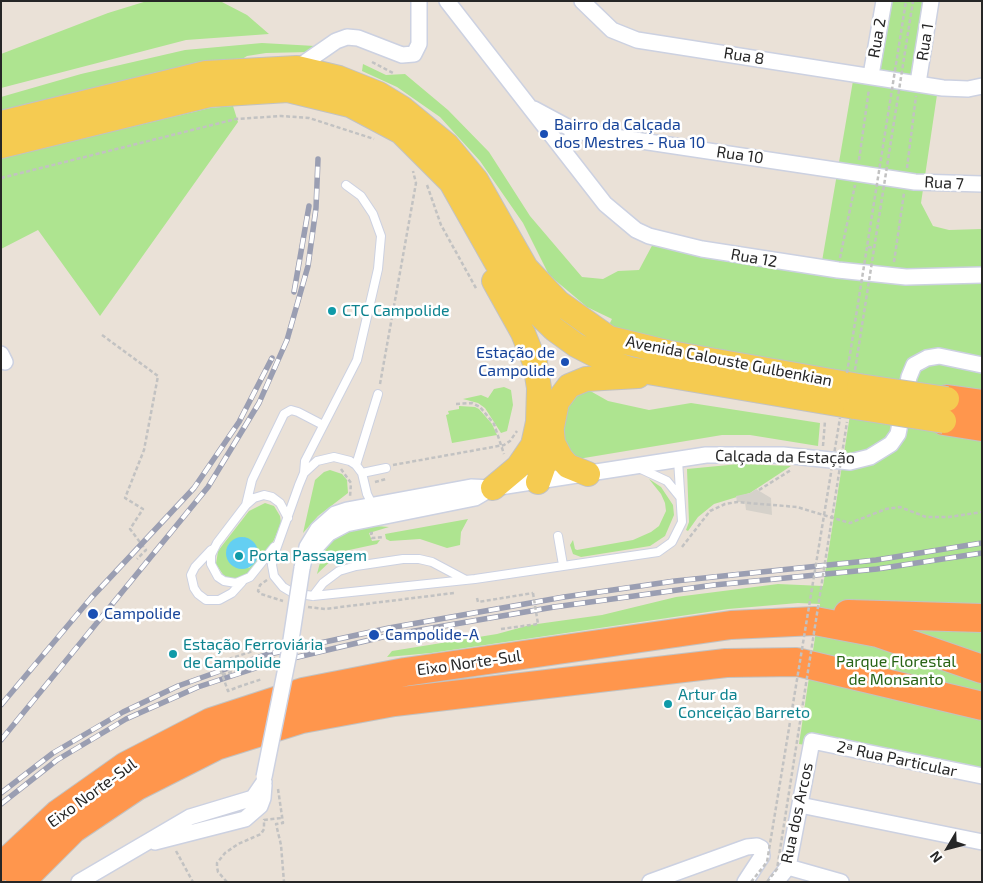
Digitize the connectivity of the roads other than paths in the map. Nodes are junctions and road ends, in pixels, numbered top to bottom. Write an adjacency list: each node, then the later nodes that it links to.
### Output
1 (419, 1): 6 (street)
2 (448, 1): 10 (street, Rua 10)
3 (582, 1): 7 (street, Rua 8)
4 (884, 1): 7 (street, Rua 2)
5 (931, 1): 8 (street, Rua 1)
6 (297, 68): 11 (main road, Avenida Calouste Gulbenkian); 23 (main road, Avenida Calouste Gulbenkian)
7 (871, 75): 8 (street, Rua 8)
8 (918, 83): 9 (street, Rua 8)
9 (982, 86)
10 (529, 107): 12 (street, Rua 10); 14 (street, Rua 10)
11 (1, 123)
12 (575, 131): 14 (street); 15 (street, Rua 10)
13 (1, 146): 18 (main road, Avenida Calouste Gulbenkian)
14 (564, 151): 19 (street, Rua 12)
15 (906, 180): 16 (street, Rua 7)
16 (982, 184)
17 (346, 185): 26 (lane)
18 (477, 227): 21 (main road, Avenida Calouste Gulbenkian); 28 (main road)
19 (982, 275)
20 (982, 365): 29 (street, Calçada da Estação)
21 (657, 374): 23 (main road, Avenida Calouste Gulbenkian); 27 (main road)
22 (378, 394): 30 (lane)
23 (851, 395): 25 (main road, Avenida Calouste Gulbenkian, bridge)
24 (981, 405): 25 (highway)
25 (945, 410)
26 (323, 425): 34 (lane); 39 (lane)
27 (551, 425): 35 (main road); 36 (main road)
28 (533, 445): 36 (main road); 37 (main road)
29 (678, 460): 32 (street, Calçada da Estação); 38 (lane)
30 (356, 465): 33 (lane); 34 (lane)
31 (386, 467): 33 (lane)
32 (637, 467): 35 (street, Calçada da Estação); 38 (lane)
33 (362, 473): 41 (lane)
34 (304, 474): 40 (lane)
35 (588, 474): 36 (street, Calçada da Estação)
36 (538, 482): 37 (street, Calçada da Estação)
37 (493, 488): 41 (street, Calçada da Estação)
38 (680, 497): 45 (lane)
39 (246, 505): 40 (lane); 44 (lane)
40 (288, 518): 43 (lane)
41 (378, 518): 55 (street, Calçada da Estação, bridge)
42 (558, 536): 45 (lane)
43 (278, 541): 47 (lane); 48 (lane)
44 (213, 549): 47 (lane); 47 (lane)
45 (563, 565): 46 (lane)
46 (464, 579): 48 (lane); 48 (lane)
47 (242, 582)
48 (313, 596)
49 (982, 618): 50 (highway)
50 (731, 625): 51 (highway, Eixo Norte-Sul); 59 (highway, Eixo Norte-Sul)
51 (982, 669)
52 (982, 706): 61 (highway, Eixo Norte-Sul)
53 (812, 741): 54 (street, 2ª Rua Particular); 56 (street, Rua dos Arcos)
54 (982, 776)
55 (268, 781): 58 (street); 58 (street, Calçada da Estação)
56 (800, 805): 57 (street); 60 (street, Rua dos Arcos)
57 (982, 842)
58 (141, 845): 62 (street)
59 (1, 867)
60 (788, 867): 65 (street, Rua dos Arcos); 66 (street)
61 (20, 882)
62 (79, 882)
63 (650, 882): 64 (street, Rua dos Arcos)
64 (745, 882)
65 (776, 882)
66 (841, 882)

